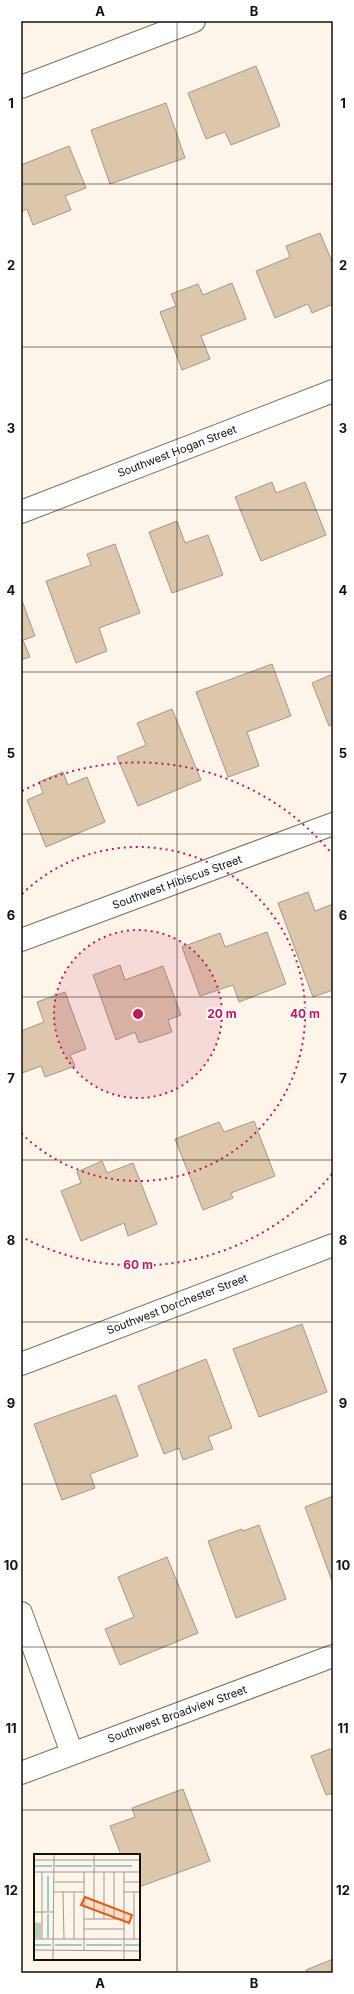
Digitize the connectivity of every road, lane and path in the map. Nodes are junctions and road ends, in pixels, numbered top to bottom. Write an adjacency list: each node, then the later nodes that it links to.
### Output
1 (194, 21): 2 (street)
2 (21, 87)
3 (333, 390): 4 (street, Southwest Hogan Street)
4 (21, 512)
5 (333, 824): 6 (street, Southwest Hibiscus Street)
6 (21, 940)
7 (333, 1245): 8 (street, Southwest Dorchester Street)
8 (21, 1364)
9 (21, 1613): 11 (street)
10 (333, 1656): 11 (street, Southwest Broadview Street)
11 (72, 1752): 12 (street, Southwest Broadview Street)
12 (21, 1773)

